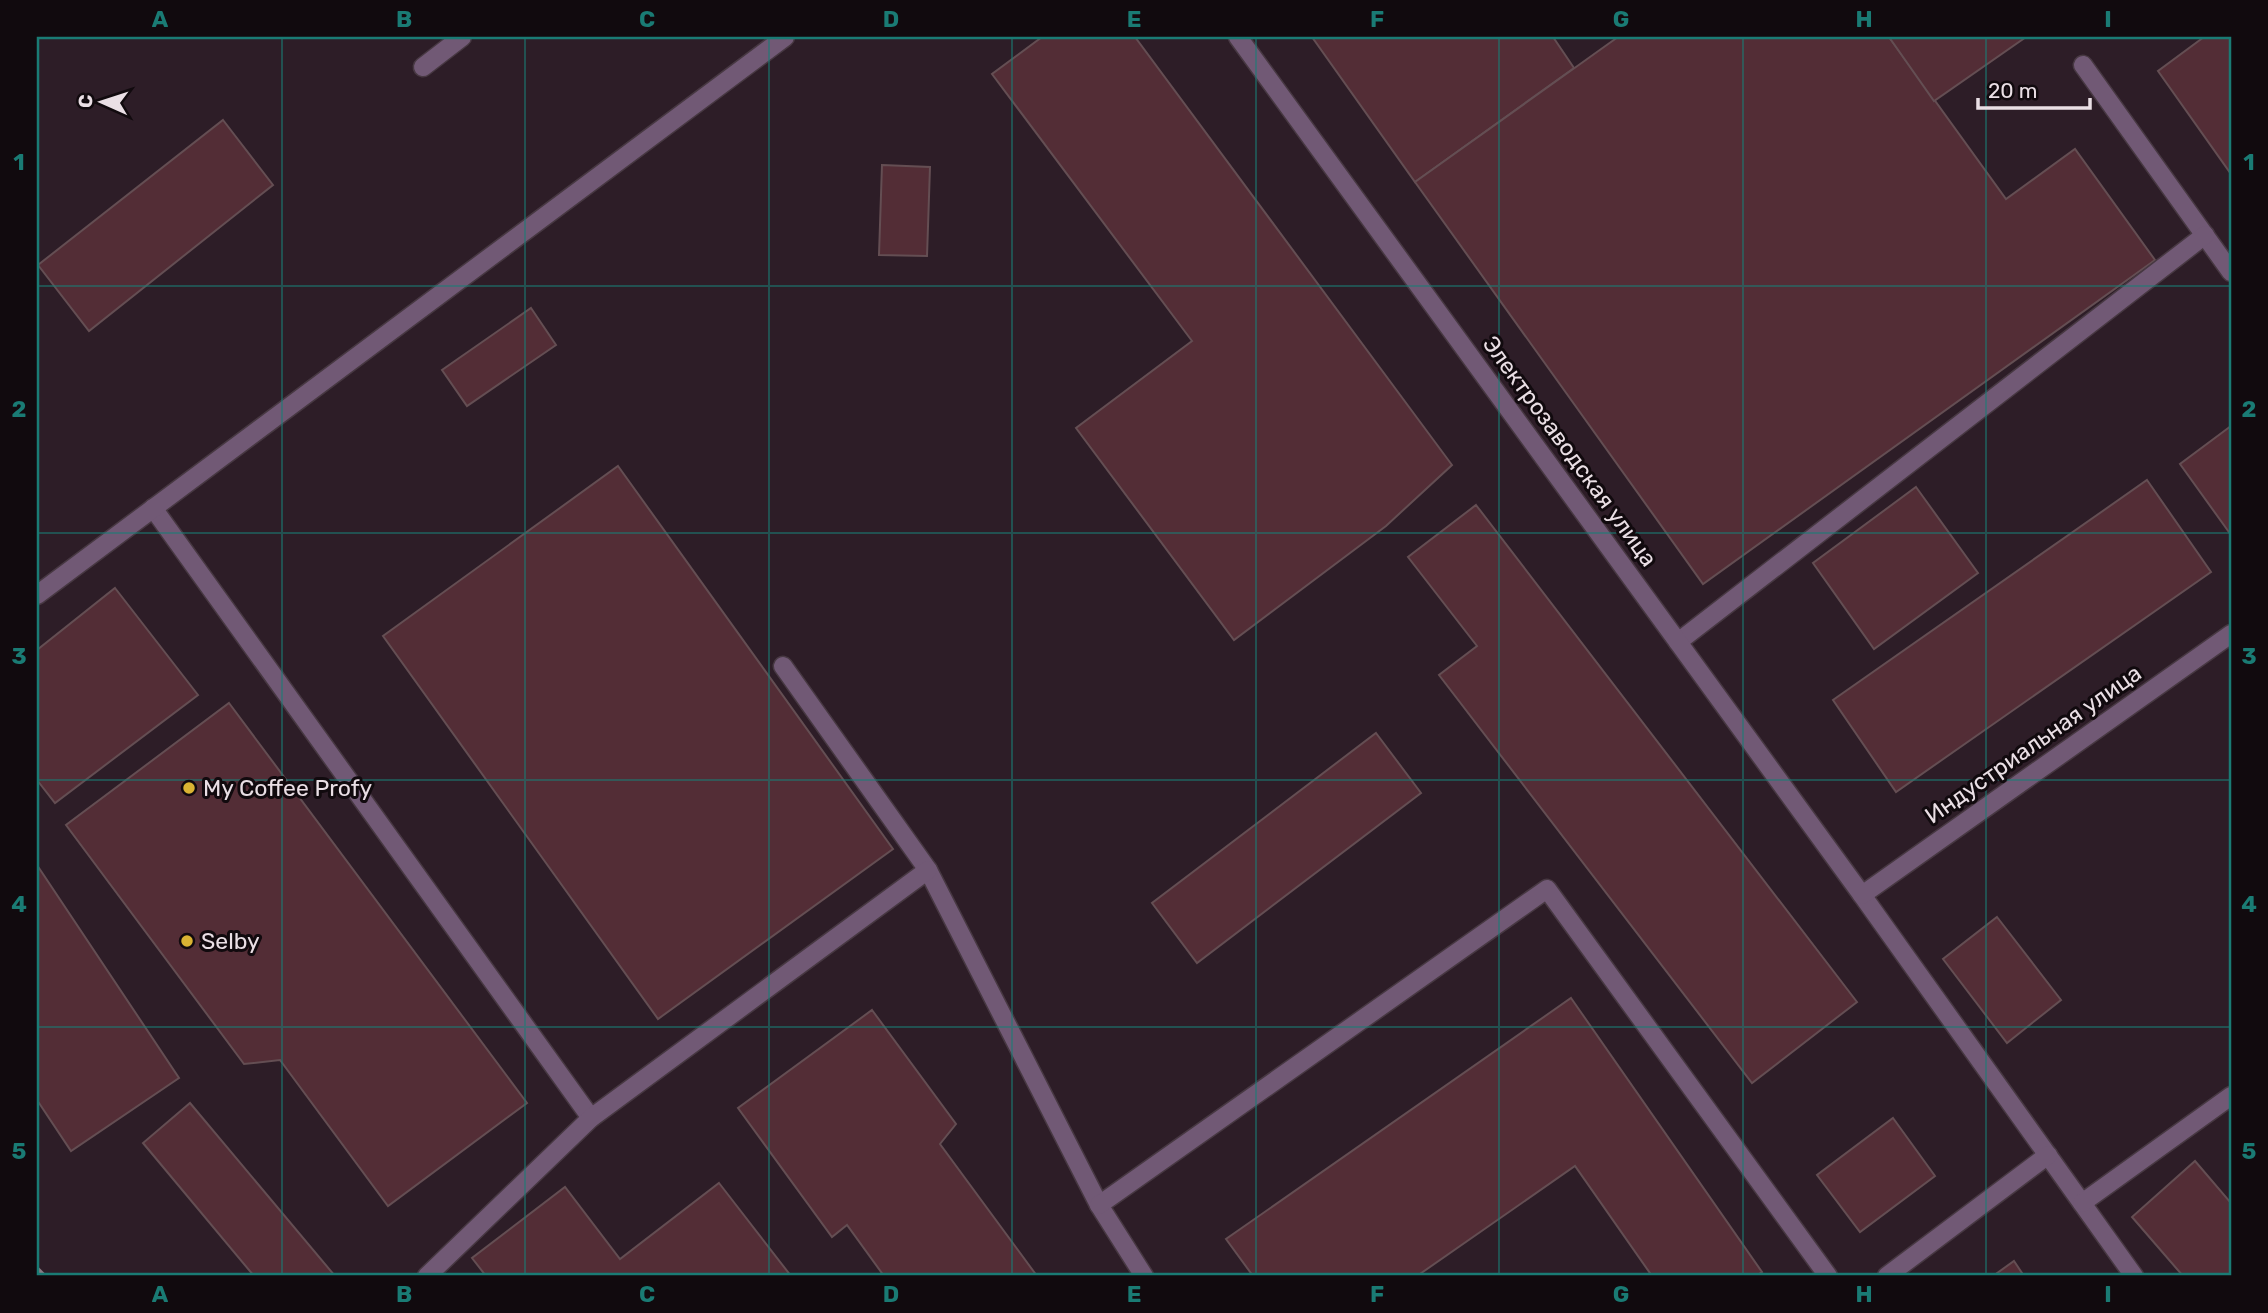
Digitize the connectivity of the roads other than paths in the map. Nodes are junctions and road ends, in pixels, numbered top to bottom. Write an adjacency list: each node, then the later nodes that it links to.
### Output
1 (462, 37): 5 (street)
2 (785, 37): 8 (street)
3 (1238, 37): 11 (street, Электрозаводская улица)
4 (2083, 65): 6 (street)
5 (423, 67)
6 (2205, 235): 7 (street); 11 (street)
7 (2231, 272)
8 (153, 508): 9 (street); 16 (street)
9 (37, 595)
10 (2231, 634): 14 (street, Индустриальная улица)
11 (1678, 642): 14 (street, Электрозаводская улица)
12 (783, 666): 13 (street)
13 (928, 870): 16 (street); 19 (street)
14 (1862, 895): 17 (street, Электрозаводская улица)
15 (2231, 1096): 18 (street)
16 (591, 1118): 20 (street)
17 (2048, 1155): 18 (street, Электрозаводская улица); 23 (street)
18 (2082, 1203): 24 (street, Электрозаводская улица)
19 (1099, 1205): 21 (street); 22 (street)
20 (427, 1276)
21 (1144, 1276)
22 (1828, 1276)
23 (1888, 1276)
24 (2134, 1276)

